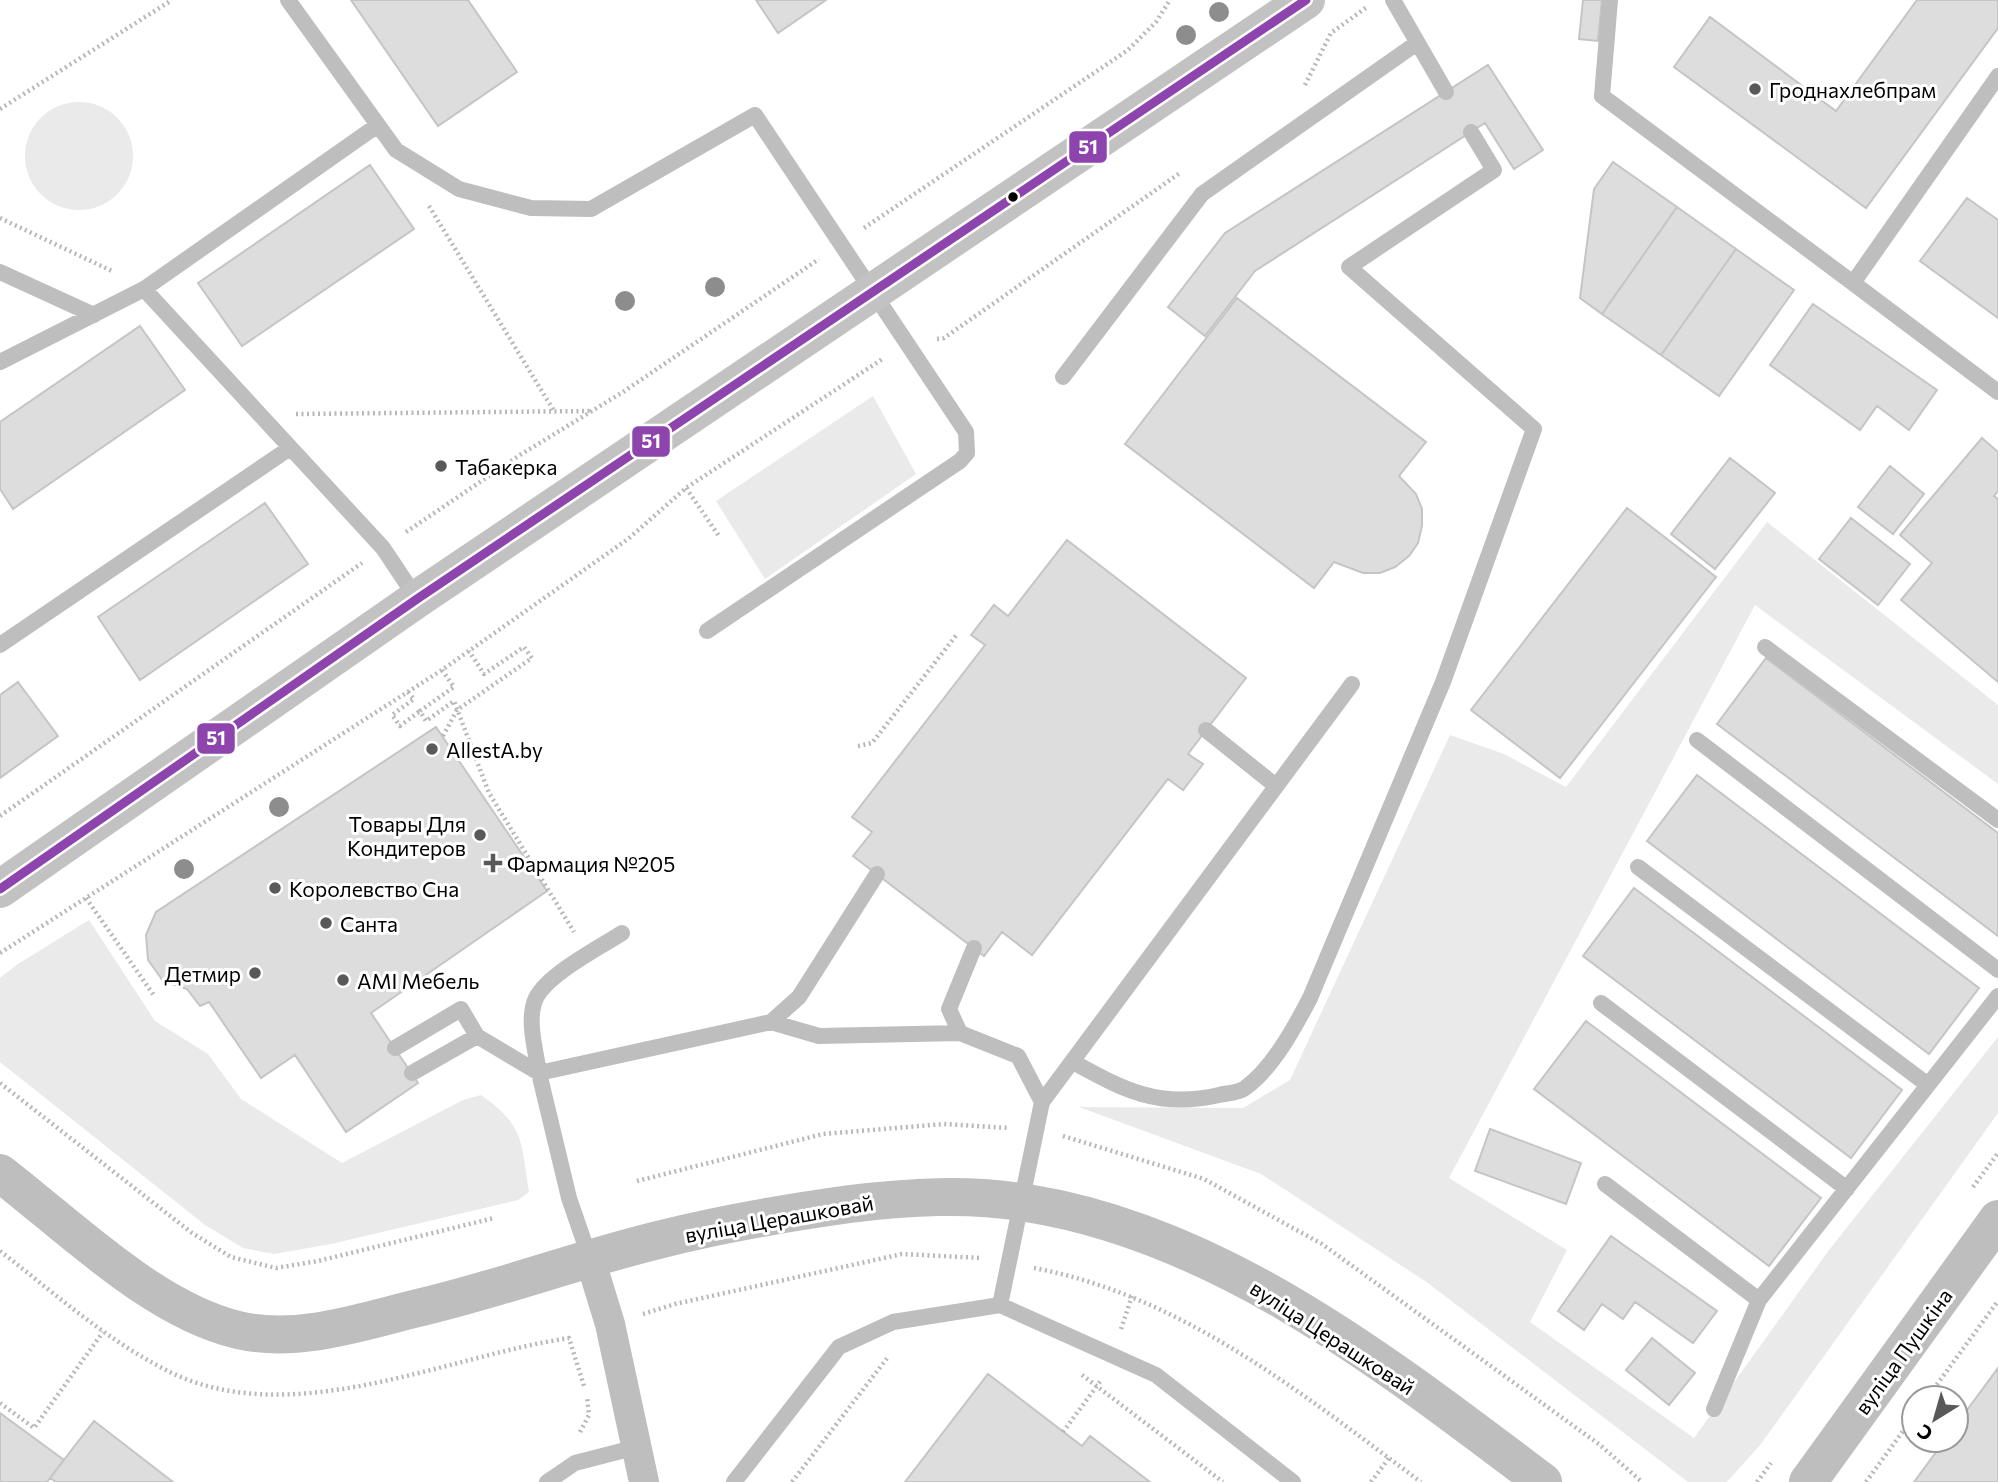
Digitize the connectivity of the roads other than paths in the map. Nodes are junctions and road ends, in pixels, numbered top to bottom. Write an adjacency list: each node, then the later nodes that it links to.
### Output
1 (288, 0): 8 (lane)
2 (1393, 0): 5 (lane)
3 (1610, 0): 11 (lane)
4 (1291, 5): 12 (main road)
5 (1418, 43): 7 (lane); 16 (lane)
6 (1998, 76): 11 (lane)
7 (1446, 92)
8 (378, 125): 12 (lane); 13 (lane)
9 (1471, 132): 40 (lane)
10 (0, 272): 14 (lane)
11 (1853, 283): 17 (lane)
12 (871, 290): 19 (main road); 20 (lane)
13 (141, 291): 14 (lane); 18 (lane)
14 (94, 315): 15 (lane)
15 (0, 362)
16 (1063, 377)
17 (1998, 392)
18 (290, 448): 19 (lane); 21 (lane)
19 (418, 599): 30 (main road)
20 (707, 631)
21 (0, 646)
22 (1765, 647): 27 (lane)
23 (1352, 684): 26 (lane)
24 (1206, 730): 26 (lane)
25 (1697, 740): 33 (lane)
26 (1276, 786): 40 (lane)
27 (1998, 820)
28 (1638, 867): 43 (lane)
29 (877, 874): 36 (lane)
30 (0, 889)
31 (622, 933): 42 (lane)
32 (974, 948): 37 (lane)
33 (1998, 970)
34 (1998, 996): 43 (lane)
35 (1601, 1003): 47 (lane)
36 (771, 1022): 37 (lane); 42 (lane)
37 (960, 1033): 44 (lane)
38 (477, 1036): 39 (lane); 41 (lane); 42 (lane)
39 (394, 1048)
40 (1073, 1062): 44 (lane)
41 (412, 1073)
42 (539, 1073): 50 (lane)
43 (1928, 1085): 47 (lane)
44 (1042, 1102): 48 (lane)
45 (0, 1172): 50 (street, вуліца Церашковай)
46 (1605, 1184): 51 (lane)
47 (1847, 1189): 51 (lane)
48 (1021, 1202): 50 (street, вуліца Церашковай); 52 (lane); 59 (street, вуліца Церашковай)
49 (1998, 1219): 60 (street, вуліца Пушкіна)
50 (590, 1259): 54 (street)
51 (1759, 1300): 53 (lane)
52 (1000, 1305): 57 (lane); 58 (lane)
53 (1714, 1409)
54 (637, 1447): 55 (lane); 56 (street)
55 (547, 1482)
56 (644, 1482)
57 (734, 1482)
58 (1293, 1482)
59 (1543, 1482)
60 (1808, 1482)

